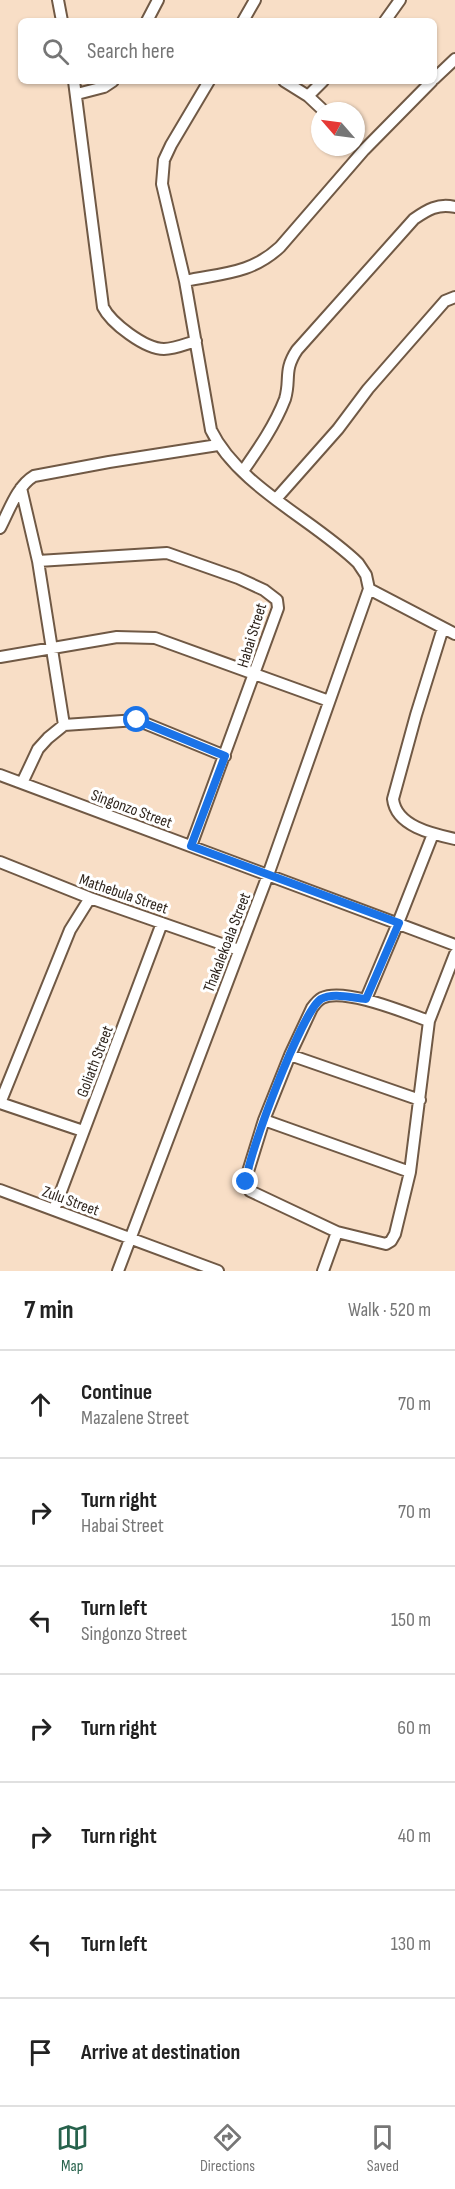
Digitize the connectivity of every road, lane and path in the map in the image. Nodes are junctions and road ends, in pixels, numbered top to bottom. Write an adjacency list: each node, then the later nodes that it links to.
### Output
1 (58, 0): 5 (street)
2 (158, 0): 6 (street)
3 (255, 0): 7 (street)
4 (400, 0): 8 (street)
5 (61, 18)
6 (149, 18)
7 (245, 18)
8 (387, 18)
9 (455, 59): 10 (street)
10 (437, 76)
11 (75, 84): 17 (street)
12 (108, 84): 17 (street)
13 (206, 84): 23 (street)
14 (289, 84): 18 (street)
15 (321, 84): 18 (street)
16 (429, 84): 20 (street)
17 (77, 94): 25 (street)
18 (308, 96): 19 (street)
19 (314, 102)
20 (365, 149)
21 (359, 156): 23 (street)
22 (455, 207): 27 (street)
23 (185, 281): 25 (street)
24 (455, 297): 29 (street)
25 (196, 341): 26 (street)
26 (218, 445): 27 (street); 28 (street)
27 (243, 471): 29 (street)
28 (21, 488): 30 (street); 31 (street)
29 (276, 499): 32 (street)
30 (0, 528)
31 (38, 561): 35 (street); 37 (street, Habai Street)
32 (369, 589): 33 (street); 38 (street, Thakalekoala Street)
33 (443, 628): 34 (street); 43 (street)
34 (455, 634)
35 (52, 647): 36 (street); 37 (street); 39 (street)
36 (0, 657)
37 (255, 673): 38 (street); 40 (street, Habai Street)
38 (329, 701): 47 (street, Thakalekoala Street)
39 (64, 725): 40 (street); 42 (street)
40 (225, 756): 45 (street, Habai Street)
41 (0, 775): 42 (street, Singonzo Street)
42 (22, 783): 45 (street, Singonzo Street)
43 (433, 834): 44 (street); 50 (street)
44 (455, 839)
45 (191, 846): 47 (street, Singonzo Street)
46 (0, 862): 48 (street, Mathebula Street)
47 (268, 875): 50 (street, Singonzo Street); 52 (street, Thakalekoala Street)
48 (90, 898): 49 (street, Mathebula Street); 58 (street)
49 (162, 923): 52 (street, Mathebula Street); 60 (street, Goliath Street)
50 (399, 923): 51 (street, Singonzo Street); 54 (street)
51 (455, 945)
52 (239, 950): 65 (street, Thakalekoala Street)
53 (455, 954): 55 (street)
54 (366, 999): 55 (street); 56 (street)
55 (429, 1020): 57 (street)
56 (290, 1054): 57 (street); 59 (street)
57 (420, 1100): 61 (street)
58 (0, 1103): 60 (street)
59 (264, 1120): 61 (street); 64 (street)
60 (83, 1131): 63 (street, Goliath Street)
61 (410, 1172): 64 (street)
62 (0, 1190): 63 (street, Zulu Street)
63 (54, 1210): 65 (street, Zulu Street)
64 (337, 1232): 68 (street)
65 (132, 1238): 66 (street, Thakalekoala Street); 67 (street, Zulu Street)
66 (118, 1271)
67 (218, 1271)
68 (323, 1271)

